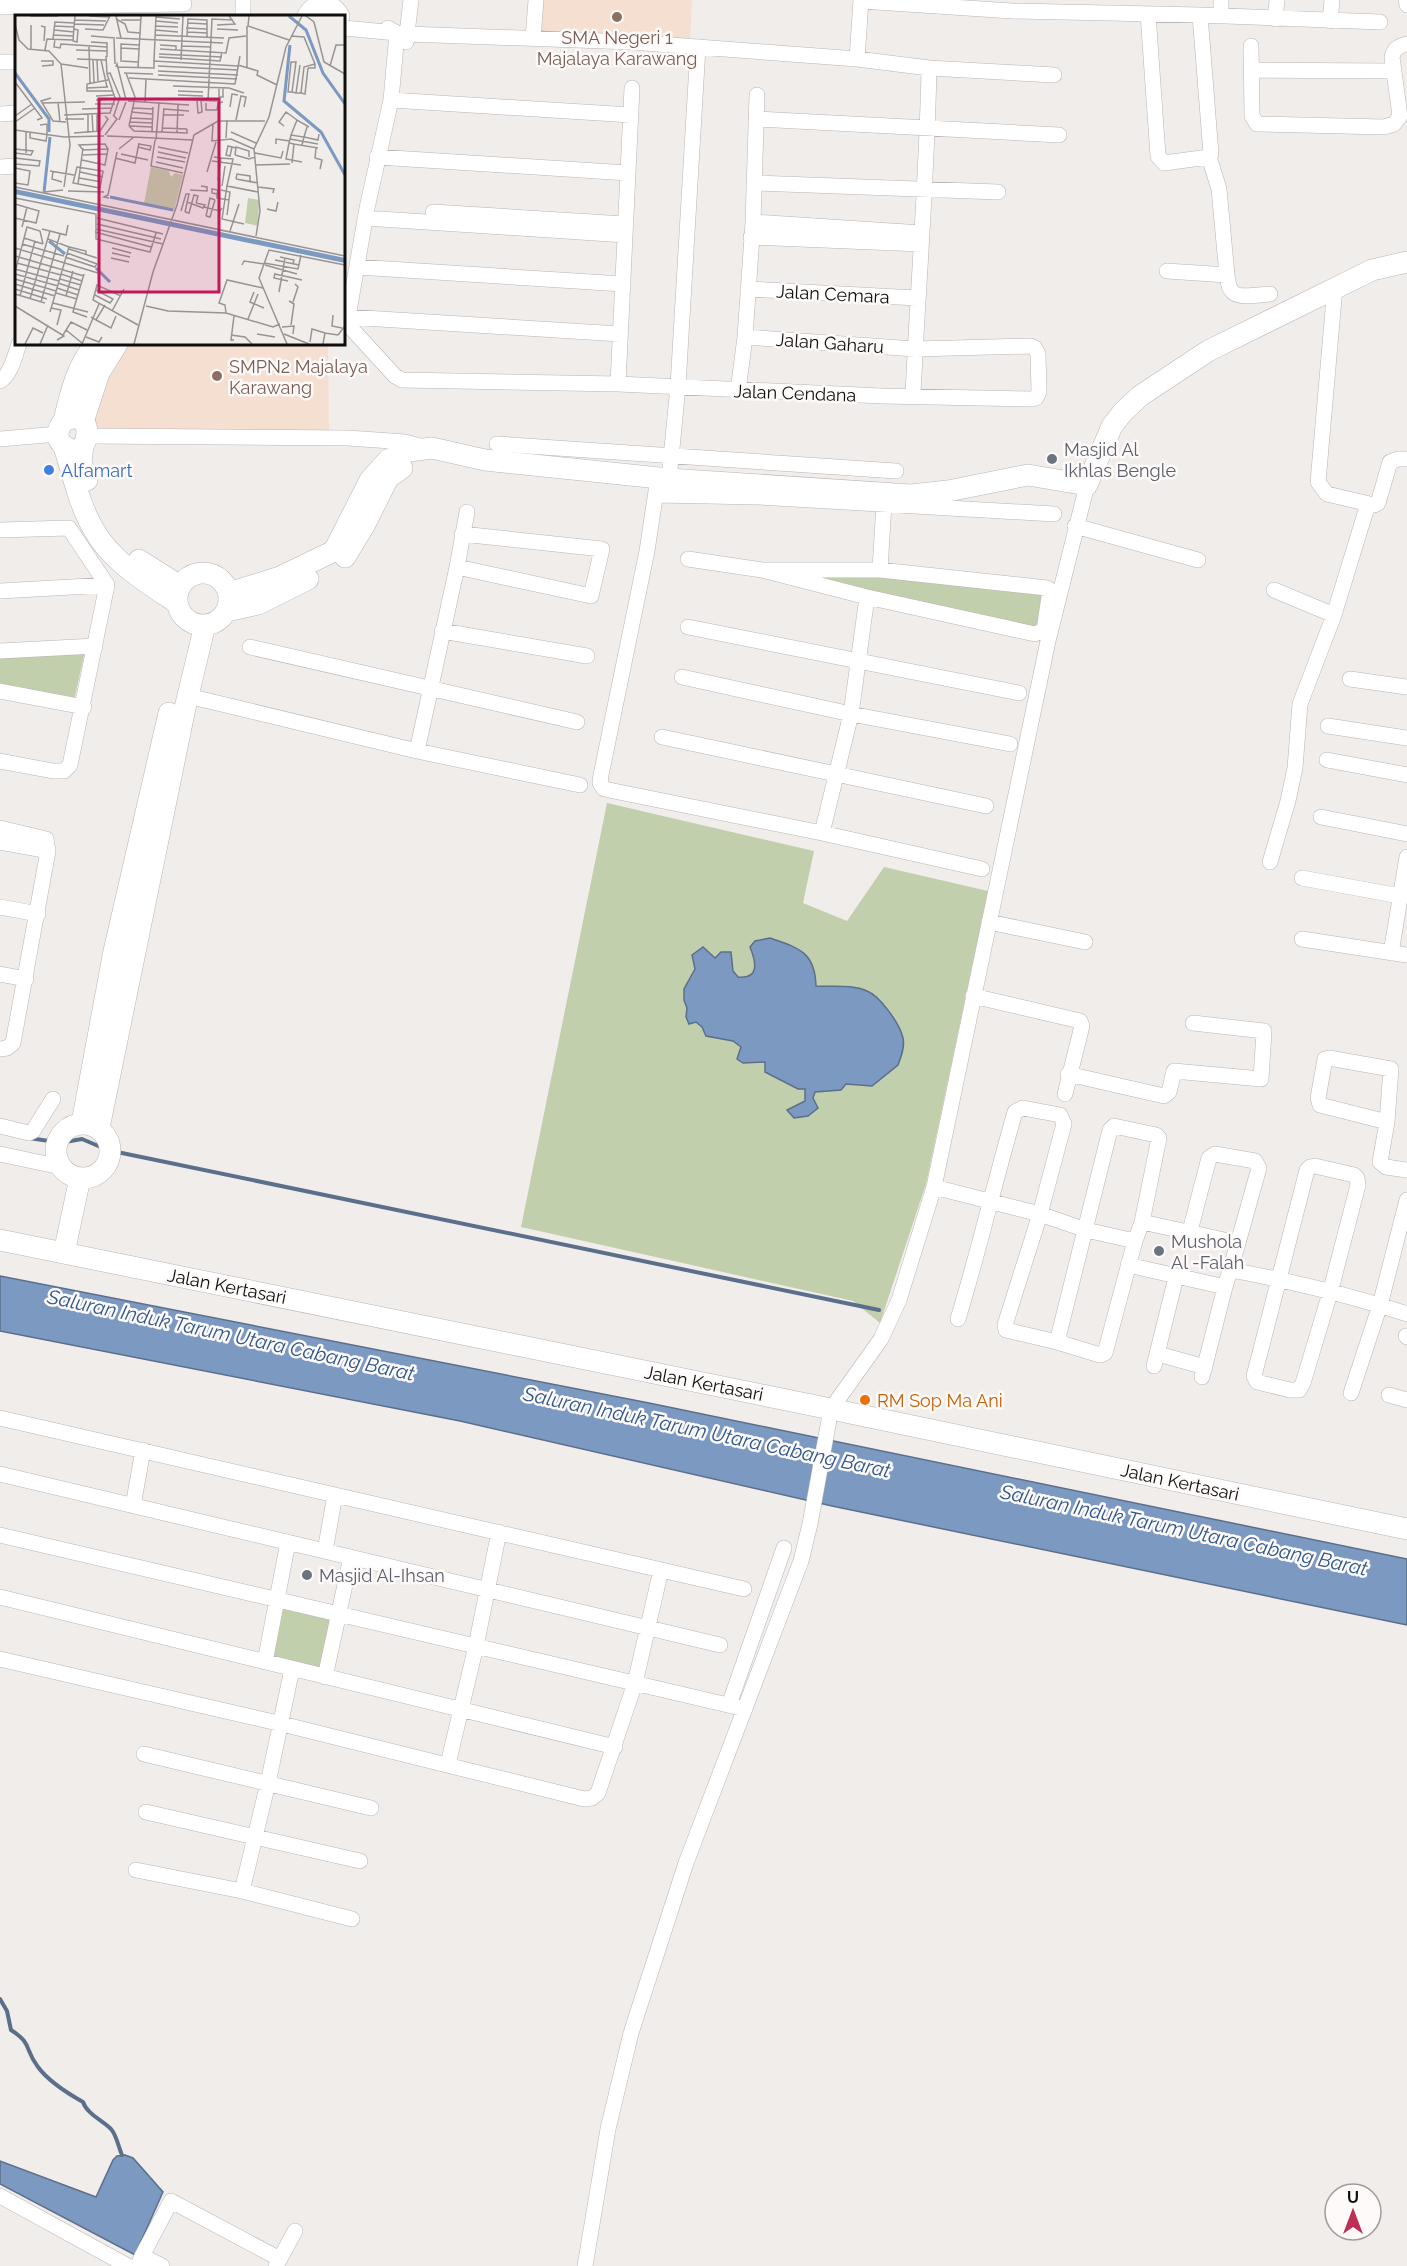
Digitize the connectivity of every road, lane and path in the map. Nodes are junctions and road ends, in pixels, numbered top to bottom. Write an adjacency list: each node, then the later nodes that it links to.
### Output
1 (411, 0): 18 (street)
2 (536, 0): 19 (street)
3 (861, 0): 7 (street); 23 (street)
4 (1277, 0): 15 (street)
5 (1332, 0): 16 (street)
6 (1406, 0): 8 (street)
7 (924, 3): 12 (street)
8 (1407, 5)
9 (184, 7): 10 (street)
10 (0, 8)
11 (1221, 8): 13 (street); 15 (street)
12 (1148, 14): 13 (street); 38 (street)
13 (1200, 15): 38 (street)
14 (345, 17): 18 (street)
15 (1275, 20): 16 (street)
16 (1330, 21): 17 (street)
17 (1380, 22)
18 (402, 33): 19 (street); 30 (street)
19 (533, 38): 22 (street)
20 (1407, 44): 26 (street)
21 (1251, 46): 25 (street)
22 (698, 47): 23 (street); 67 (street)
23 (856, 59): 24 (street)
24 (929, 68): 27 (street); 35 (street)
25 (1252, 70): 26 (street); 26 (street)
26 (1393, 71)
27 (1054, 75)
28 (632, 88): 33 (street)
29 (757, 95): 34 (street)
30 (396, 101): 33 (street); 37 (street)
31 (15, 113): 32 (street)
32 (0, 114)
33 (631, 115): 41 (street)
34 (756, 119): 35 (street); 42 (street)
35 (928, 128): 36 (street); 43 (street)
36 (1059, 135)
37 (377, 157): 41 (street); 45 (street)
38 (1209, 158): 52 (street)
39 (15, 166): 40 (street)
40 (0, 167)
41 (628, 173): 46 (street)
42 (754, 183): 43 (street); 47 (street)
43 (925, 191): 44 (street); 48 (street)
44 (998, 192)
45 (366, 213): 46 (street); 50 (street)
46 (625, 229): 53 (street)
47 (752, 230): 48 (street); 55 (street)
48 (921, 239): 57 (street)
49 (1407, 262): 54 (street)
50 (357, 267): 53 (street); 58 (street)
51 (1167, 271): 52 (street)
52 (1227, 275): 56 (street)
53 (623, 284): 59 (street)
54 (1335, 287): 78 (street); 80 (street)
55 (748, 289): 57 (street, Jalan Cemara); 60 (street)
56 (1270, 294)
57 (917, 298): 64 (street)
58 (348, 317): 59 (street); 66 (street, Jalan Cendana)
59 (620, 334): 66 (street)
60 (745, 337): 64 (street, Jalan Gaharu); 68 (street)
61 (19, 345): 65 (street)
62 (95, 345): 70 (street)
63 (116, 345): 70 (street)
64 (915, 349): 69 (street); 69 (street, Jalan Gaharu)
65 (0, 381)
66 (618, 384): 67 (street, Jalan Cendana)
67 (678, 386): 68 (street, Jalan Cendana); 74 (street)
68 (738, 391): 69 (street, Jalan Cendana)
69 (913, 395)
70 (73, 434): 71 (street); 72 (street); 94 (street)
71 (0, 439)
72 (432, 448): 73 (street); 96 (street)
73 (491, 452): 74 (street); 77 (street); 96 (street)
74 (672, 455): 76 (street); 77 (street)
75 (1407, 459): 80 (street)
76 (896, 471)
77 (661, 484): 78 (street); 79 (street); 129 (street)
78 (1087, 485): 83 (street)
79 (884, 503): 82 (street); 90 (street)
80 (1368, 504): 97 (street)
81 (466, 512): 85 (street)
82 (1054, 513)
83 (1075, 525): 87 (street); 140 (street)
84 (0, 530): 91 (street)
85 (462, 534): 88 (street); 88 (street)
86 (688, 559): 89 (street)
87 (1198, 560)
88 (457, 567): 100 (street)
89 (762, 570): 90 (street); 95 (street)
90 (880, 570): 95 (street)
91 (107, 585): 93 (street); 101 (street)
92 (1274, 590): 97 (street)
93 (0, 591)
94 (178, 595): 96 (street); 98 (street)
95 (867, 597): 105 (street)
96 (228, 602): 98 (street)
97 (1335, 615): 134 (street)
98 (198, 623): 112 (street); 148 (street)
99 (688, 627): 105 (street)
100 (442, 631): 104 (street); 109 (street)
101 (95, 646): 103 (street); 113 (street)
102 (250, 647): 109 (street)
103 (0, 651)
104 (587, 656)
105 (859, 661): 111 (street); 114 (street)
106 (682, 677): 114 (street)
107 (1350, 679): 108 (street)
108 (1407, 687)
109 (430, 688): 115 (street); 120 (street)
110 (0, 691): 113 (street)
111 (1019, 693)
112 (188, 696): 120 (street); 148 (street)
113 (84, 707): 122 (street)
114 (851, 714): 119 (street); 123 (street)
115 (577, 722)
116 (1328, 726): 118 (street)
117 (662, 737): 123 (street)
118 (1407, 738)
119 (1010, 744)
120 (417, 751): 125 (street)
121 (1327, 760): 124 (street)
122 (0, 761)
123 (837, 775): 126 (street); 129 (street)
124 (1407, 775)
125 (580, 784)
126 (986, 806)
127 (1321, 817): 130 (street)
128 (0, 828): 132 (street)
129 (822, 833): 135 (street)
130 (1407, 834)
131 (0, 842): 132 (street)
132 (48, 851): 139 (street)
133 (1407, 857): 137 (street)
134 (1270, 862)
135 (982, 869)
136 (1302, 878): 137 (street)
137 (1400, 896): 143 (street)
138 (0, 907): 139 (street)
139 (38, 914): 146 (street)
140 (989, 922): 142 (street); 147 (street)
141 (1302, 939): 143 (street)
142 (1085, 942)
143 (1390, 953): 144 (street)
144 (1407, 955)
145 (0, 974): 146 (street)
146 (26, 979): 150 (street)
147 (973, 996): 151 (street); 161 (street)
148 (111, 1019): 156 (street)
149 (1193, 1023): 151 (street)
150 (0, 1049)
151 (1068, 1074): 152 (street)
152 (1065, 1094)
153 (53, 1099): 155 (street)
154 (1387, 1122): 154 (street); 159 (street)
155 (0, 1126)
156 (90, 1126): 158 (street); 160 (street)
157 (0, 1154): 158 (street)
158 (61, 1167): 160 (street)
159 (1407, 1170)
160 (80, 1178): 171 (street)
161 (934, 1186): 163 (street); 185 (street)
162 (1407, 1200): 178 (street)
163 (989, 1202): 164 (street); 164 (street); 180 (street)
164 (1040, 1214): 166 (street); 181 (street)
165 (1142, 1221): 166 (street); 167 (street); 169 (street)
166 (1086, 1230): 169 (street); 181 (street)
167 (1190, 1231): 170 (street); 170 (street)
168 (0, 1240): 171 (street, Jalan Kertasari)
169 (1135, 1241): 172 (street)
170 (1238, 1243): 173 (street)
171 (64, 1253): 185 (street, Jalan Kertasari)
172 (1128, 1265): 174 (street); 181 (street)
173 (1231, 1270): 175 (street); 176 (street)
174 (1176, 1277): 176 (street); 176 (street)
175 (1279, 1279): 177 (street); 177 (street); 177 (street)
176 (1225, 1287)
177 (1330, 1293): 178 (street)
178 (1380, 1305): 179 (street); 182 (street)
179 (1407, 1314)
180 (958, 1319)
181 (1057, 1342)
182 (1352, 1393)
183 (1389, 1395): 184 (street)
184 (1407, 1400)
185 (831, 1409): 191 (street, Jalan Kertasari); 214 (street)
186 (0, 1418): 187 (street)
187 (143, 1450): 189 (street); 190 (street)
188 (0, 1474): 190 (street)
189 (335, 1495): 192 (street); 196 (street)
190 (133, 1506): 194 (street)
191 (1407, 1529)
192 (499, 1533): 198 (street); 200 (street)
193 (0, 1535): 202 (street)
194 (288, 1542): 196 (street); 202 (street)
195 (784, 1548): 212 (street)
196 (325, 1551): 197 (street)
197 (351, 1557): 200 (street); 203 (street)
198 (661, 1570): 199 (street); 204 (street)
199 (744, 1589)
200 (488, 1590): 204 (street); 206 (street)
201 (0, 1598): 208 (street)
202 (277, 1599): 203 (street); 208 (street)
203 (339, 1614): 206 (street); 210 (street)
204 (649, 1628): 205 (street); 211 (street)
205 (720, 1645)
206 (476, 1646): 211 (street); 213 (street)
207 (0, 1659): 215 (street)
208 (265, 1662): 209 (street)
209 (292, 1669): 210 (street); 215 (street)
210 (325, 1677): 213 (street)
211 (635, 1683): 212 (street); 216 (street)
212 (729, 1705): 214 (street)
213 (461, 1709): 216 (street); 218 (street)
214 (746, 1709): 233 (street)
215 (282, 1724): 218 (street); 219 (street)
216 (615, 1747): 218 (street)
217 (144, 1754): 219 (street)
218 (448, 1764)
219 (268, 1783): 220 (street); 222 (street)
220 (371, 1808)
221 (146, 1812): 222 (street)
222 (255, 1838): 223 (street); 225 (street)
223 (360, 1861)
224 (136, 1870): 225 (street)
225 (242, 1891): 226 (street)
226 (352, 1919)
227 (0, 2196): 231 (street)
228 (295, 2231): 230 (street)
229 (140, 2261): 230 (street); 232 (street)
230 (278, 2263)
231 (129, 2266)
232 (162, 2266)
233 (585, 2266)

